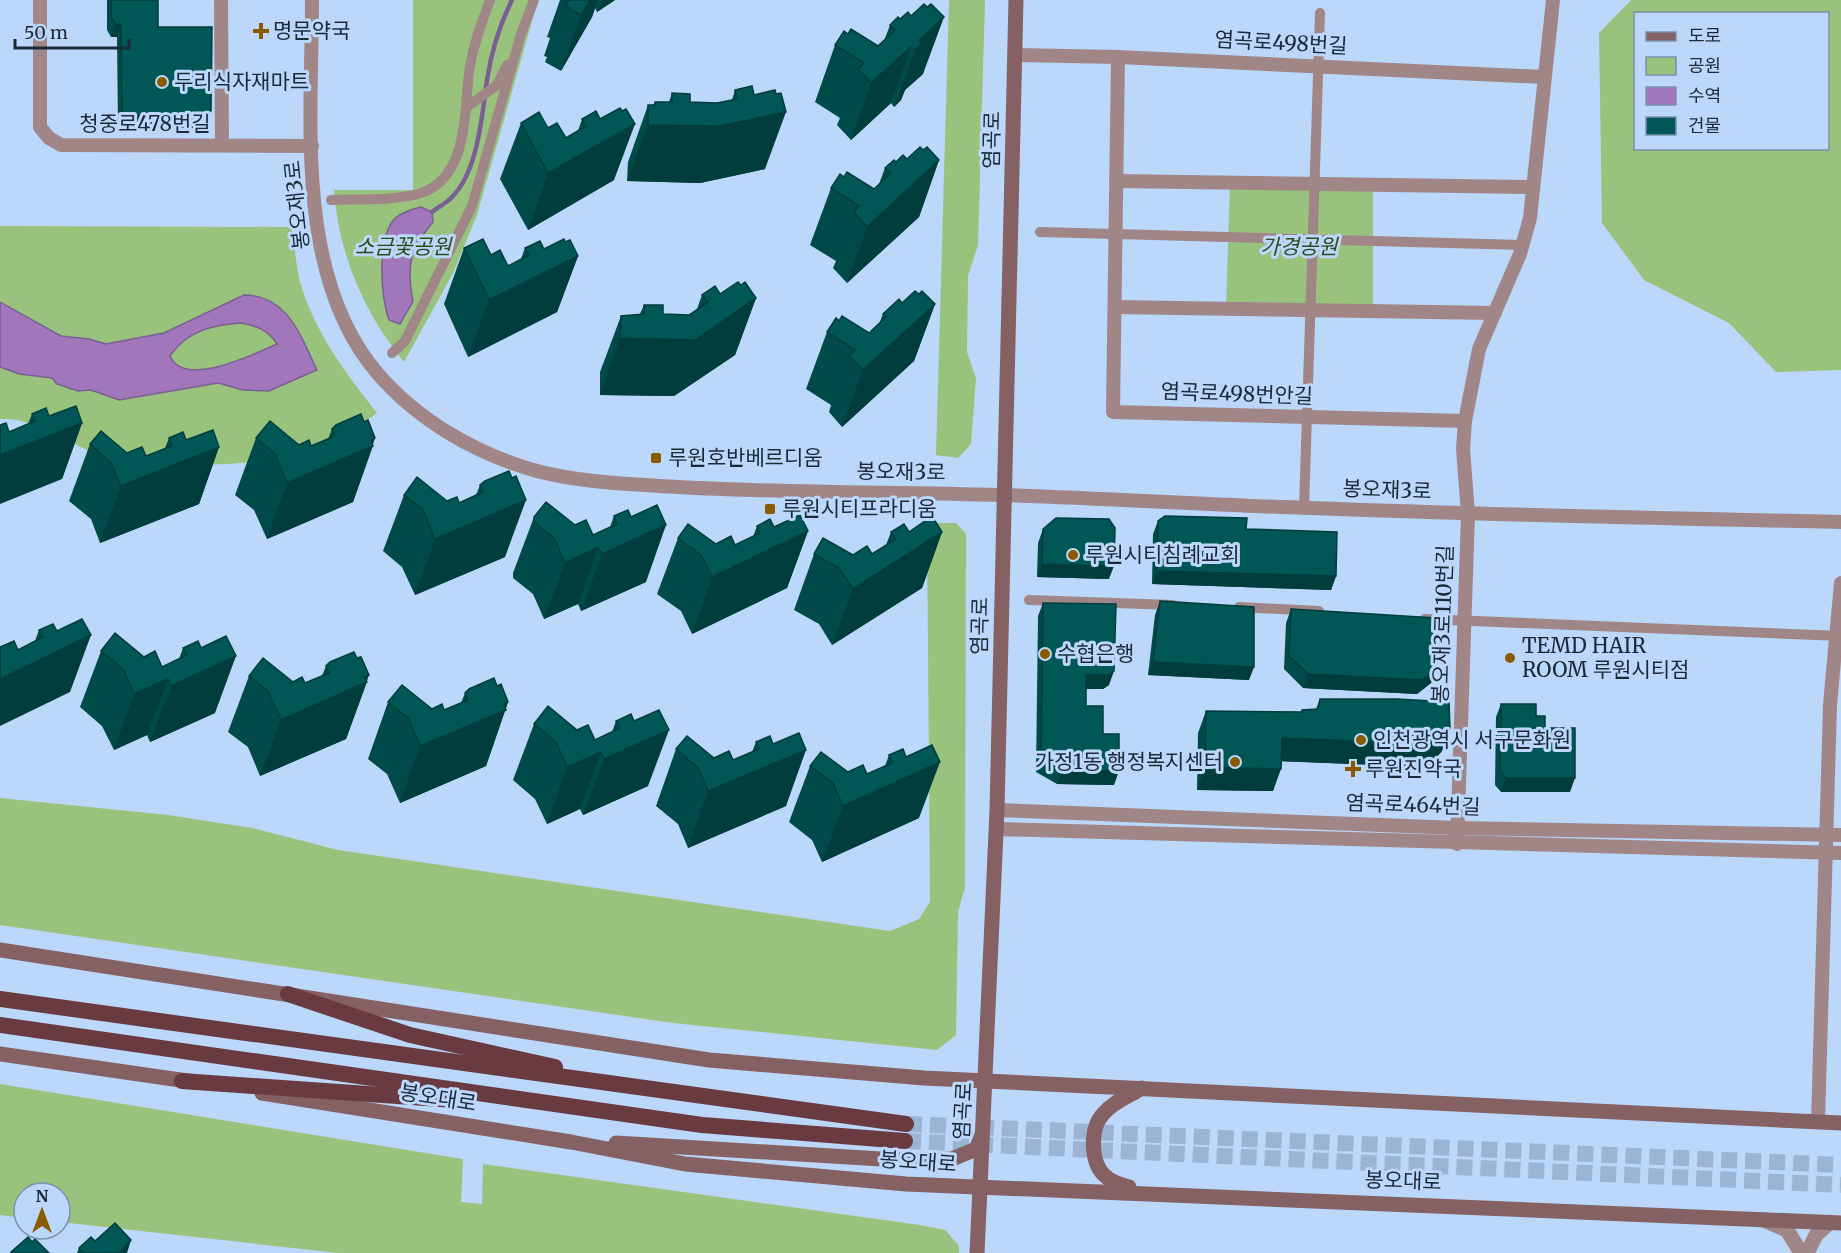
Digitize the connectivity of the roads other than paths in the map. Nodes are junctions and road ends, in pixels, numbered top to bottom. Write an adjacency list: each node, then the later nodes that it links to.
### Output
1 (40, 0): 15 (street, 청중로478번길)
2 (221, 0): 15 (street)
3 (312, 0): 16 (street, 봉오재3로)
4 (490, 0): 14 (street)
5 (534, 0): 9 (street)
6 (1016, 0): 10 (main road, 염곡로)
7 (1553, 0): 13 (street, 봉오재3로110번길)
8 (1320, 13): 12 (street)
9 (521, 34): 14 (street); 28 (street)
10 (1015, 55): 11 (street, 염곡로498번길); 31 (main road, 염곡로)
11 (1118, 57): 12 (street, 염곡로498번길); 17 (street, 염곡로498번안길)
12 (1318, 66): 13 (street, 염곡로498번길); 18 (street)
13 (1544, 76): 19 (street, 봉오재3로110번길)
14 (467, 107): 20 (street)
15 (222, 145): 16 (street, 청중로478번길)
16 (312, 146): 31 (street, 봉오재3로)
17 (1116, 181): 18 (street); 22 (street, 염곡로498번안길)
18 (1315, 184): 19 (street); 23 (street)
19 (1533, 187): 24 (street, 봉오재3로110번길)
20 (331, 200)
21 (1040, 232): 22 (street)
22 (1116, 234): 23 (street); 25 (street, 염곡로498번안길)
23 (1312, 241): 24 (street); 26 (street)
24 (1522, 245): 27 (street, 봉오재3로110번길)
25 (1115, 307): 26 (street); 29 (street, 염곡로498번안길)
26 (1308, 310): 27 (street); 29 (street)
27 (1495, 313): 30 (street, 봉오재3로110번길)
28 (392, 353)
29 (1306, 417): 30 (street, 염곡로498번안길); 32 (street)
30 (1465, 422): 33 (street, 봉오재3로110번길)
31 (1004, 495): 32 (street, 봉오재3로); 43 (main road, 염곡로)
32 (1304, 508): 33 (street, 봉오재3로)
33 (1467, 514): 34 (street, 봉오재3로); 41 (street, 봉오재3로110번길)
34 (1841, 522)
35 (1841, 584): 42 (street)
36 (1029, 600): 37 (street)
37 (1187, 605)
38 (1222, 606): 39 (street)
39 (1325, 612)
40 (1418, 618): 41 (street)
41 (1464, 622): 42 (street); 45 (street, 봉오재3로110번길)
42 (1839, 636): 48 (street)
43 (997, 810): 44 (street, 염곡로464번길); 46 (main road, 염곡로)
44 (1032, 812): 45 (street, 염곡로464번길); 47 (street)
45 (1458, 828): 48 (street, 염곡로464번길); 49 (street, 봉오재3로110번길)
46 (996, 829): 47 (street, 염곡로464번길); 58 (main road, 염곡로)
47 (1033, 830): 49 (street, 염곡로464번길)
48 (1834, 835): 50 (street)
49 (1457, 844): 50 (street, 염곡로464번길)
50 (1826, 853): 51 (street, 염곡로464번길); 61 (street)
51 (1841, 853)
52 (0, 950): 53 (main road)
53 (288, 994): 58 (main road); 60 (highway)
54 (0, 999): 60 (highway, 봉오대로)
55 (0, 1025): 64 (highway, 봉오대로)
56 (0, 1054): 57 (main road, 봉오대로)
57 (182, 1081): 64 (highway); 67 (main road, 봉오대로)
58 (985, 1081): 59 (main road); 65 (main road, 염곡로)
59 (1142, 1089): 61 (main road); 69 (main road)
60 (675, 1094): 63 (highway, 봉오대로)
61 (1818, 1122): 62 (main road)
62 (1841, 1123)
63 (906, 1124)
64 (702, 1125): 66 (highway, 봉오대로)
65 (983, 1134): 67 (main road); 68 (main road, 염곡로)
66 (905, 1141)
67 (571, 1142): 68 (main road, 봉오대로)
68 (980, 1189): 69 (main road, 봉오대로); 72 (main road, 염곡로)
69 (1146, 1192): 70 (main road, 봉오대로)
70 (1761, 1219): 71 (main road, 봉오대로); 73 (street)
71 (1836, 1222): 74 (street)
72 (977, 1253)
73 (1801, 1253)
74 (1807, 1253)

